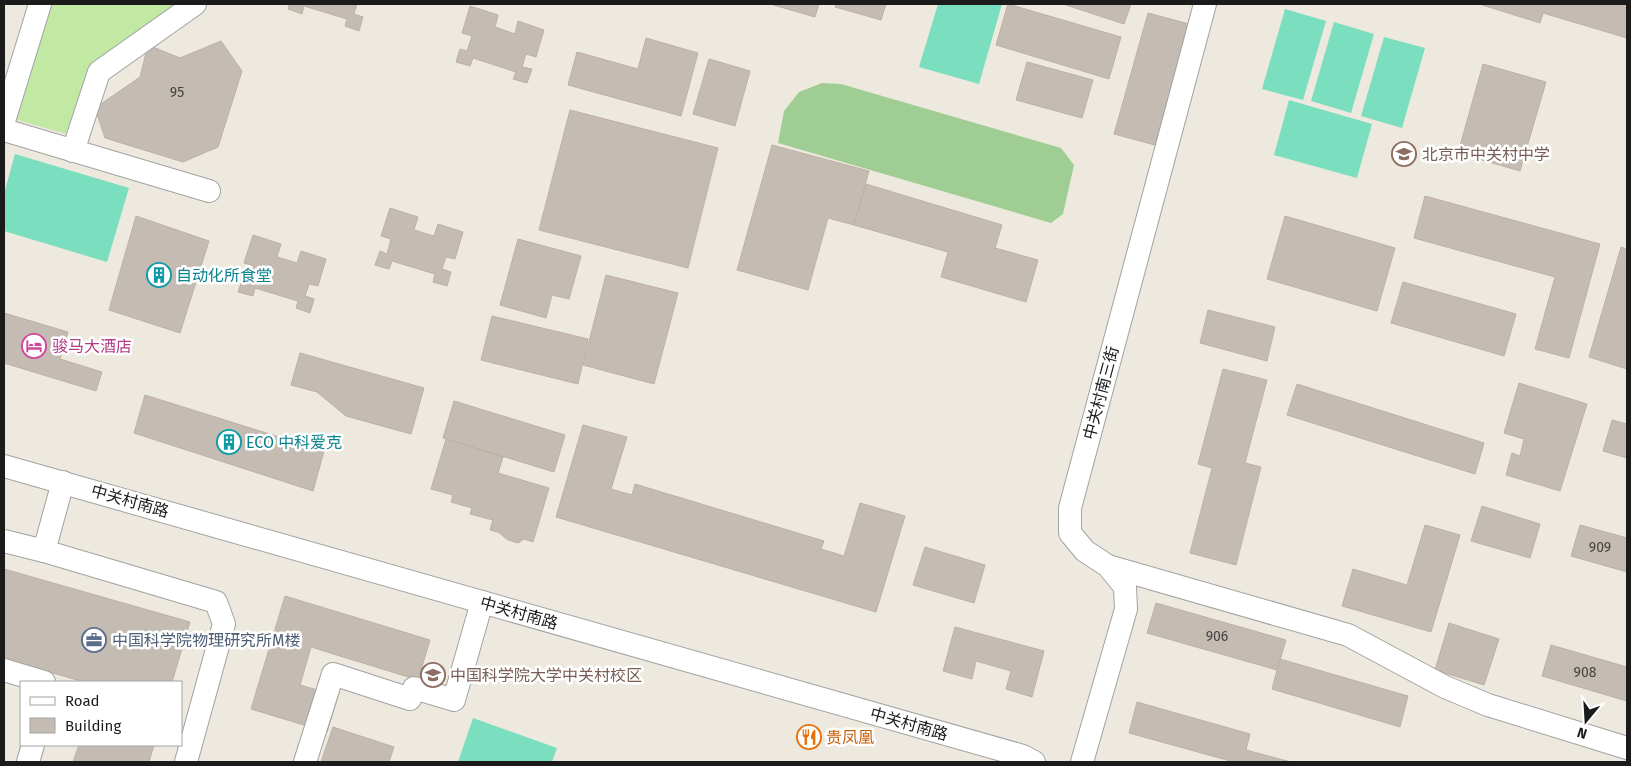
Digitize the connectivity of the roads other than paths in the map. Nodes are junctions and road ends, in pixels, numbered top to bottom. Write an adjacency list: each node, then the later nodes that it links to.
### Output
1 (40, 4): 4 (street)
2 (195, 4): 6 (street)
3 (1205, 4): 12 (street, 中关村南三街)
4 (4, 121)
5 (4, 130): 6 (street)
6 (73, 151): 7 (street)
7 (209, 191)
8 (4, 466): 9 (street, 中关村南路)
9 (63, 482): 11 (street); 13 (street, 中关村南路)
10 (4, 541): 11 (street)
11 (44, 551): 19 (street)
12 (1108, 566): 17 (street); 22 (street, 中关村南三街)
13 (482, 602): 20 (street); 21 (street, 中关村南路)
14 (4, 670): 15 (street)
15 (41, 681)
16 (33, 746): 18 (street)
17 (1627, 748)
18 (28, 762)
19 (186, 762)
20 (306, 762)
21 (1034, 762)
22 (1082, 762)

